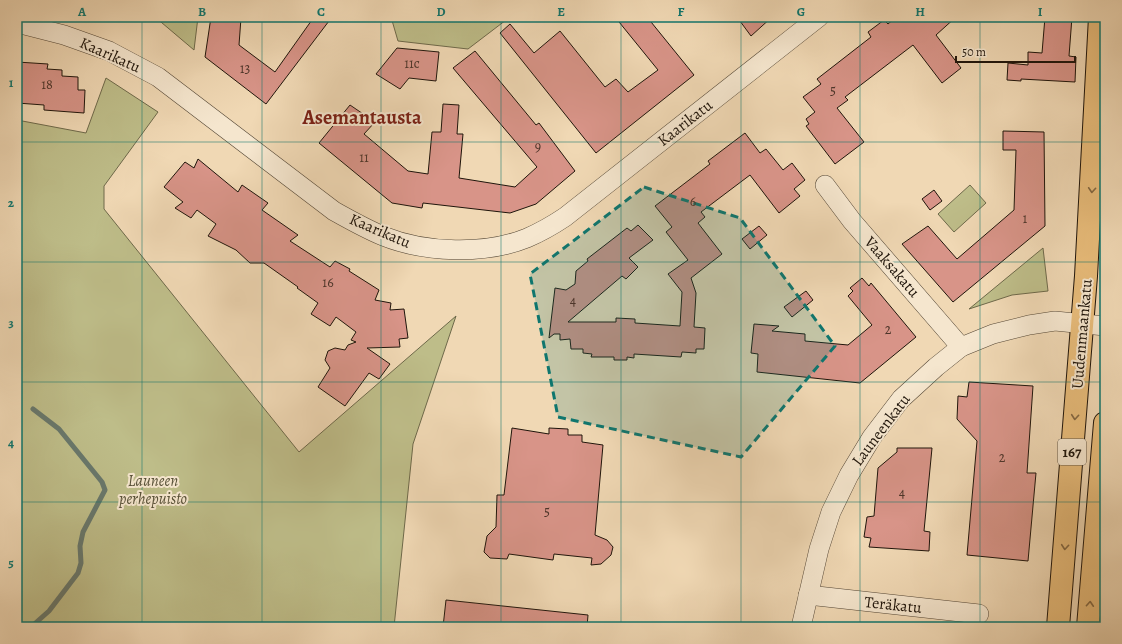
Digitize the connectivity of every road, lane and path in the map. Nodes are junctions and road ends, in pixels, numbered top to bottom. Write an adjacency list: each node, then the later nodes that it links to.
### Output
1 (819, 17): 3 (street, Kaarikatu)
2 (1100, 17): 4 (main road, Uudenmaankatu / 167)
3 (17, 23)
4 (1100, 152): 6 (main road, Uudenmaankatu / 167, one-way to 6)
5 (826, 185): 8 (street, Vaaksakatu)
6 (1082, 323): 7 (street, Launeenkatu); 8 (street, Launeenkatu); 13 (main road, Uudenmaankatu / 167, one-way to 13)
7 (1105, 326)
8 (961, 347): 10 (street, Launeenkatu)
9 (1105, 424): 14 (main road, 167, one-way to 9)
10 (808, 595): 11 (street, Teräkatu); 12 (street, Launeenkatu)
11 (979, 614)
12 (801, 627)
13 (1058, 627)
14 (1088, 627)

